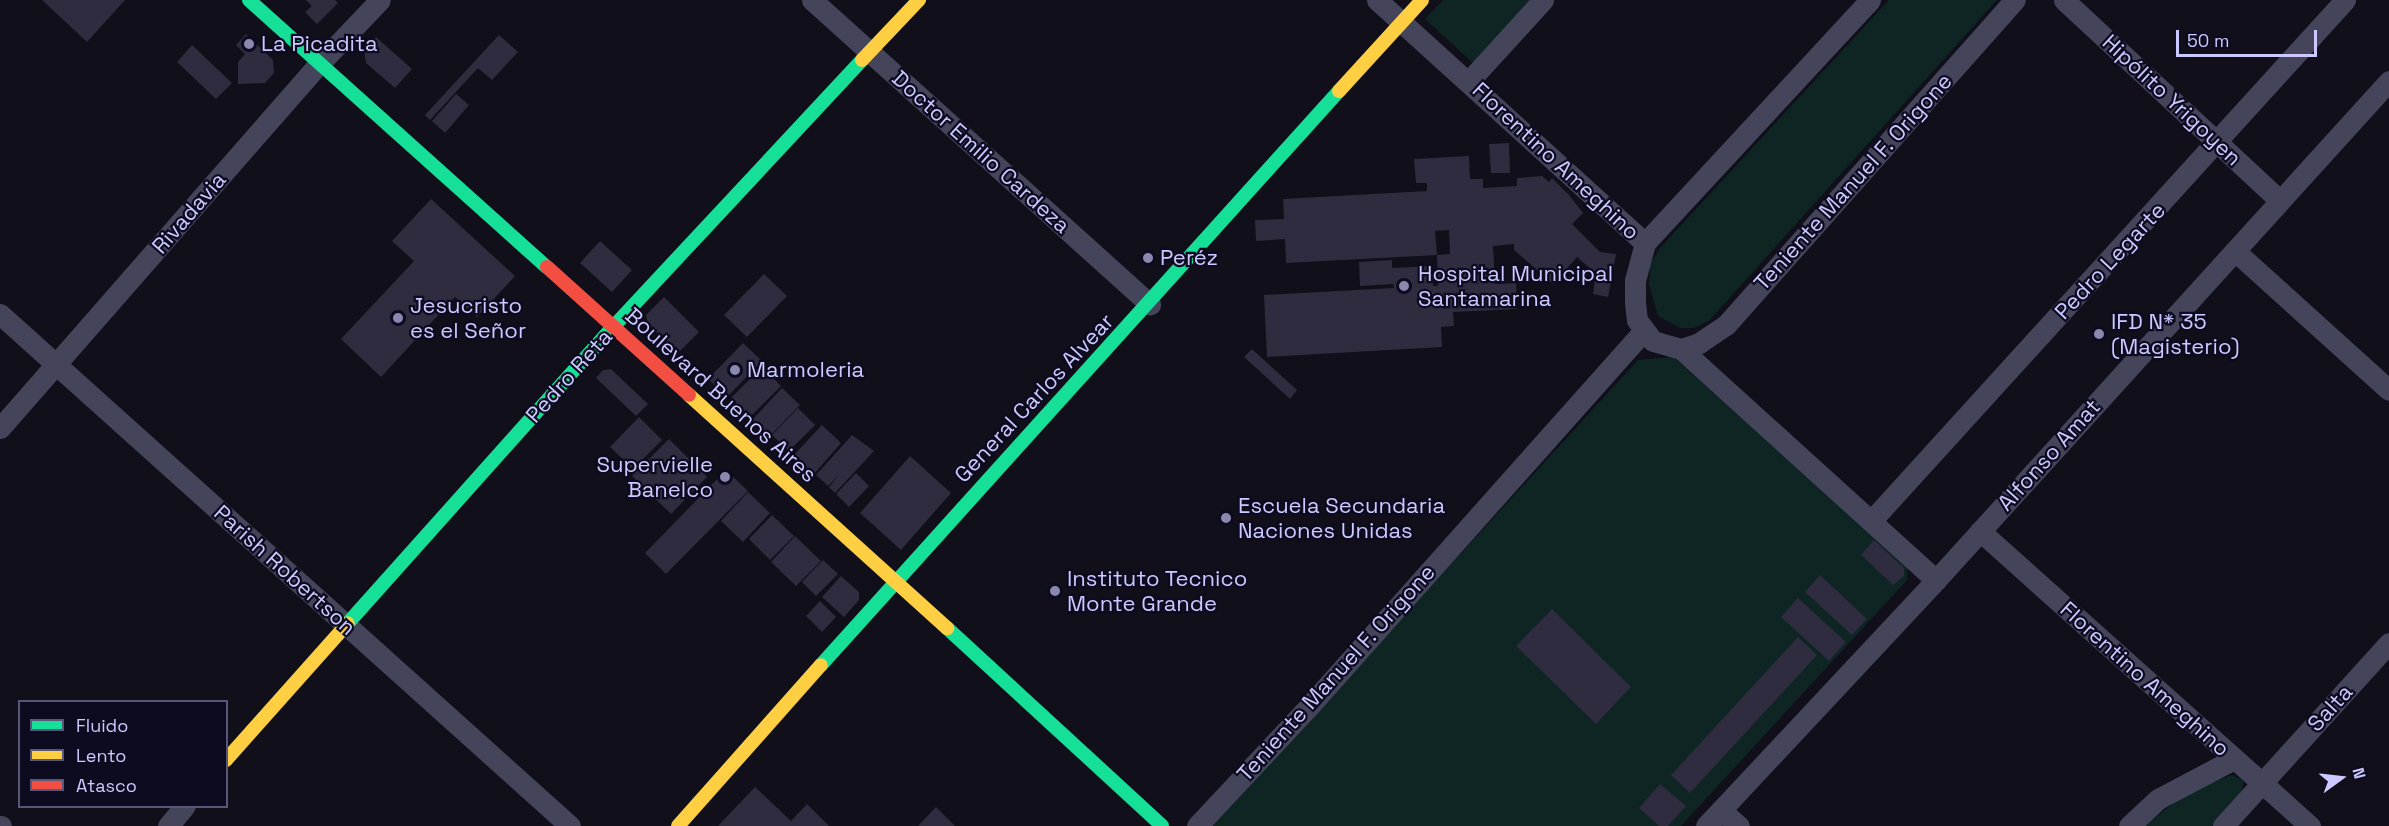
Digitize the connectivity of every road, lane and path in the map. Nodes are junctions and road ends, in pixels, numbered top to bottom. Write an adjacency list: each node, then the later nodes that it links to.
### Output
1 (249, 0): 14 (street, Boulevard Buenos Aires)
2 (380, 0): 14 (street, Rivadavia)
3 (812, 0): 13 (street, Doctor Emilio Cardeza)
4 (920, 0): 13 (street, Pedro Reta)
5 (1377, 0): 12 (street, Florentino Ameghino)
6 (1422, 0): 12 (street, General Carlos Alvear)
7 (1543, 0): 15 (street)
8 (1870, 0): 19 (street)
9 (2015, 0): 25 (street, Teniente Manuel F. Origone)
10 (2064, 0): 17 (street, Hipólito Yrigoyen)
11 (2345, 0): 17 (street, Pedro Legarte)
12 (1401, 22): 15 (street, Florentino Ameghino); 21 (street, General Carlos Alvear)
13 (871, 54): 21 (street, Doctor Emilio Cardeza); 23 (street, Pedro Reta)
14 (319, 64): 23 (street, Boulevard Buenos Aires); 26 (street, Rivadavia)
15 (1469, 81): 19 (street, Florentino Ameghino)
16 (2389, 81): 18 (street, Alfonso Amat)
17 (2218, 143): 18 (street, Hipólito Yrigoyen); 29 (street, Pedro Legarte)
18 (2280, 201): 20 (street, Alfonso Amat)
19 (1645, 243): 24 (street, Florentino Ameghino)
20 (2235, 251): 27 (street); 30 (street, Alfonso Amat)
21 (1150, 304): 31 (street, General Carlos Alvear)
22 (0, 314): 26 (street, Parish Robertson)
23 (614, 326): 31 (street, Boulevard Buenos Aires); 33 (street, Pedro Reta)
24 (1643, 331): 25 (street); 44 (street, Teniente Manuel F. Origone)
25 (1681, 349): 29 (street)
26 (57, 366): 28 (street, Rivadavia); 33 (street, Parish Robertson)
27 (2389, 390)
28 (0, 428)
29 (1872, 520): 32 (street)
30 (1980, 531): 32 (street, Alfonso Amat); 36 (street, Florentino Ameghino)
31 (896, 580): 42 (street, General Carlos Alvear); 43 (street, Boulevard Buenos Aires)
32 (1936, 580): 39 (street, Alfonso Amat)
33 (347, 626): 35 (street, Pedro Reta); 41 (street, Parish Robertson)
34 (2389, 643): 37 (street, Salta)
35 (228, 758)
36 (2234, 759): 37 (street, Florentino Ameghino); 47 (street)
37 (2263, 782): 48 (street, Salta); 49 (street, Florentino Ameghino)
38 (184, 808): 40 (street)
39 (1721, 810): 45 (street, Alfonso Amat); 46 (street)
40 (168, 826)
41 (570, 826)
42 (678, 826)
43 (1162, 826)
44 (1197, 826)
45 (1706, 826)
46 (1739, 826)
47 (2128, 826)
48 (2223, 826)
49 (2310, 826)

